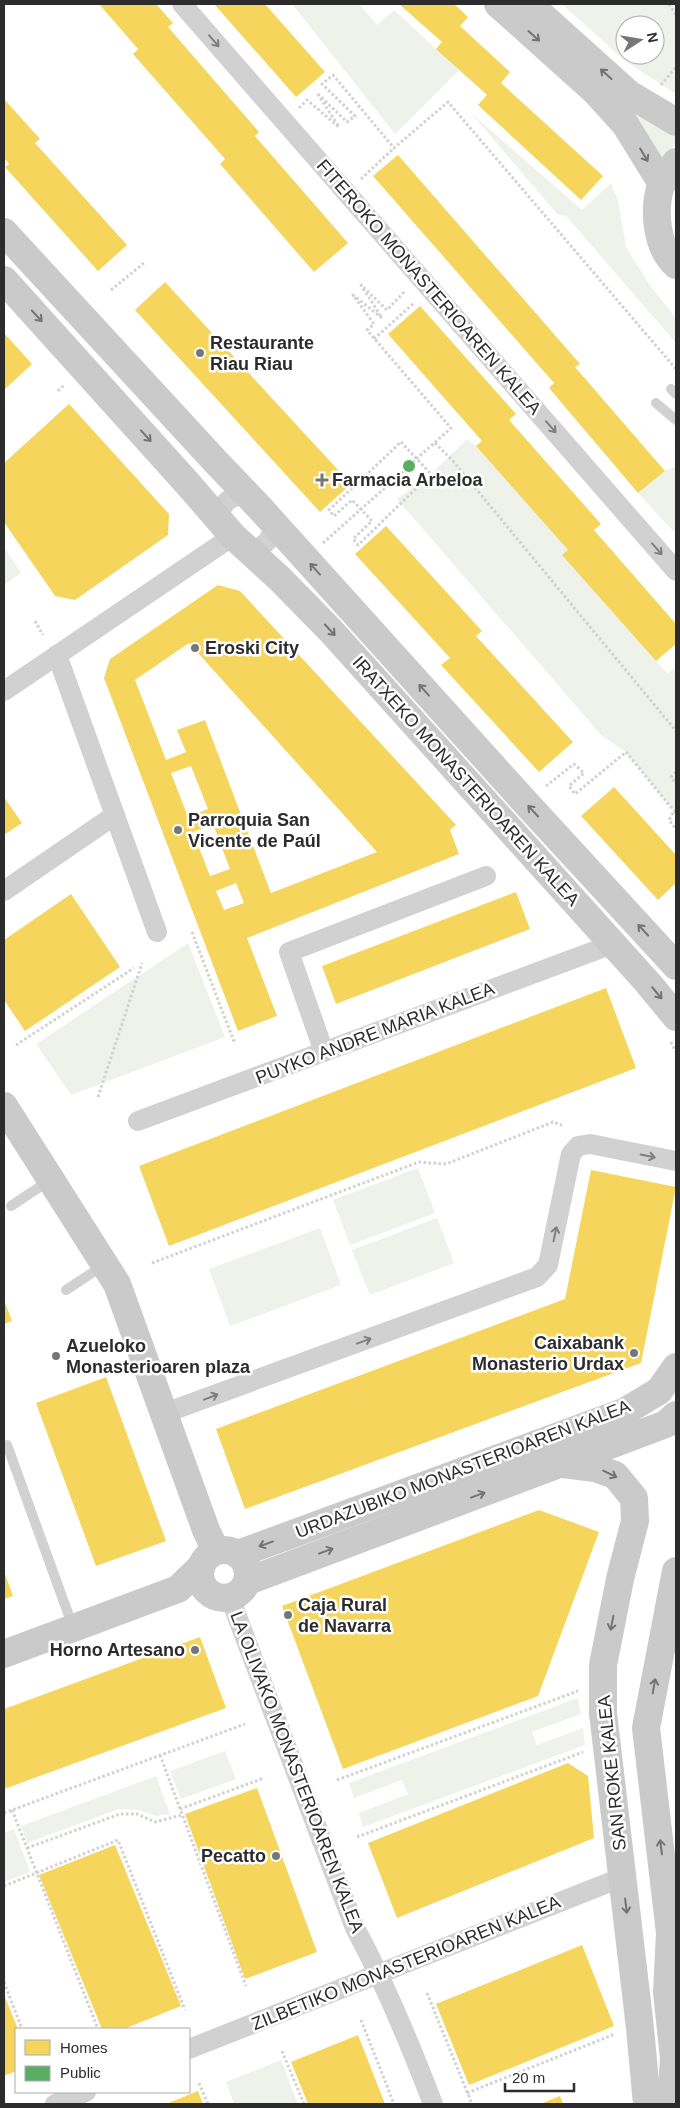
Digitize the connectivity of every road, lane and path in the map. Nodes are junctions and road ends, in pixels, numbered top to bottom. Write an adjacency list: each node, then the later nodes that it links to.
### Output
1 (182, 4): 8 (street, FITEROKO MONASTERIOAREN KALEA, one-way to 8)
2 (498, 4): 12 (street, one-way to 12)
3 (529, 4): 9 (street, one-way to 3)
4 (669, 4): 5 (path)
5 (676, 15)
6 (676, 68): 7 (path)
7 (656, 91)
8 (285, 122): 10 (path); 13 (street, FITEROKO MONASTERIOAREN KALEA)
9 (676, 122)
10 (394, 148): 13 (path); 21 (path)
11 (676, 162): 12 (street)
12 (662, 184): 16 (street)
13 (346, 193): 18 (street, FITEROKO MONASTERIOAREN KALEA)
14 (4, 232): 30 (street, IRATXEKO MONASTERIOAREN KALEA)
15 (144, 263): 19 (path)
16 (676, 265)
17 (4, 280): 33 (street, IRATXEKO MONASTERIOAREN KALEA, one-way to 33)
18 (425, 283): 20 (path); 20 (path); 35 (street, FITEROKO MONASTERIOAREN KALEA, one-way to 35)
19 (111, 290)
20 (374, 339): 26 (path)
21 (676, 368)
22 (64, 385): 23 (path)
23 (58, 391)
24 (656, 403): 25 (lane)
25 (676, 420)
26 (434, 443): 27 (path); 40 (path)
27 (417, 458): 28 (path); 31 (path); 31 (path)
28 (414, 462)
29 (405, 470): 31 (path)
30 (248, 494): 32 (street, IRATXEKO MONASTERIOAREN KALEA); 33 (street)
31 (360, 509): 34 (path)
32 (274, 523): 33 (street); 34 (street, IRATXEKO MONASTERIOAREN KALEA)
33 (233, 535): 38 (street); 51 (street, IRATXEKO MONASTERIOAREN KALEA, one-way to 51)
34 (305, 558): 53 (street, IRATXEKO MONASTERIOAREN KALEA, one-way to 34)
35 (676, 571)
36 (35, 621): 37 (path)
37 (43, 635)
38 (57, 655): 39 (street); 45 (street)
39 (4, 692)
40 (676, 731)
41 (676, 772): 42 (path)
42 (676, 784)
43 (542, 789): 44 (path)
44 (675, 812): 46 (path)
45 (115, 814): 48 (street); 49 (street)
46 (676, 829)
47 (486, 876): 58 (street)
48 (4, 891)
49 (157, 932)
50 (192, 932): 56 (path)
51 (613, 944): 55 (street, IRATXEKO MONASTERIOAREN KALEA, one-way to 55); 58 (street, PUYKO ANDRE MARIA KALEA)
52 (142, 963): 59 (path)
53 (676, 966)
54 (134, 968): 57 (path)
55 (676, 1016)
56 (235, 1044)
57 (16, 1045)
58 (324, 1052): 61 (street, PUYKO ANDRE MARIA KALEA)
59 (98, 1097)
60 (4, 1106): 64 (street, LA OLIVAKO MONASTERIOAREN KALEA)
61 (138, 1122)
62 (562, 1125): 66 (path)
63 (676, 1161): 70 (street, one-way to 63)
64 (51, 1180): 65 (lane); 67 (street, LA OLIVAKO MONASTERIOAREN KALEA)
65 (12, 1206)
66 (152, 1263)
67 (105, 1264): 68 (lane); 70 (street, LA OLIVAKO MONASTERIOAREN KALEA)
68 (66, 1290)
69 (676, 1367): 75 (street, URDAZUBIKO MONASTERIOAREN KALEA, one-way to 75)
70 (165, 1414): 75 (street, LA OLIVAKO MONASTERIOAREN KALEA)
71 (676, 1415): 73 (street, URDAZUBIKO MONASTERIOAREN KALEA)
72 (6, 1445): 76 (lane)
73 (563, 1464): 75 (street, URDAZUBIKO MONASTERIOAREN KALEA, one-way to 73); 91 (street, SAN ROKE KALEA, one-way to 91)
74 (676, 1571): 114 (street, one-way to 74)
75 (223, 1574): 76 (street, URDAZUBIKO MONASTERIOAREN KALEA); 93 (street, LA OLIVAKO MONASTERIOAREN KALEA)
76 (73, 1628): 77 (street, URDAZUBIKO MONASTERIOAREN KALEA)
77 (4, 1654)
78 (587, 1688): 83 (path)
79 (245, 1724): 81 (path)
80 (584, 1751): 88 (path)
81 (160, 1755): 84 (path); 85 (path)
82 (264, 1778): 84 (path)
83 (337, 1780)
84 (180, 1809): 87 (path)
85 (12, 1810): 86 (path); 89 (path)
86 (4, 1813)
87 (182, 1814): 89 (path); 95 (path)
88 (357, 1838)
89 (27, 1848): 90 (path)
90 (36, 1873): 92 (path); 97 (path); 100 (path)
91 (623, 1877): 93 (street, ZILBETIKO MONASTERIOAREN KALEA); 113 (street, SAN ROKE KALEA, one-way to 113)
92 (4, 1886)
93 (379, 1972): 102 (street, ZILBETIKO MONASTERIOAREN KALEA); 111 (street, LA OLIVAKO MONASTERIOAREN KALEA)
94 (4, 1982): 99 (path)
95 (246, 1986)
96 (428, 1993): 106 (path)
97 (185, 2010)
98 (361, 2020): 110 (path)
99 (22, 2028)
100 (98, 2028)
101 (621, 2032): 106 (path)
102 (190, 2050)
103 (282, 2050): 109 (path)
104 (200, 2083): 108 (path)
105 (83, 2093): 107 (street)
106 (467, 2093): 112 (path)
107 (55, 2104)
108 (208, 2104)
109 (304, 2104)
110 (394, 2104)
111 (434, 2104)
112 (472, 2104)
113 (647, 2104)
114 (671, 2104)

